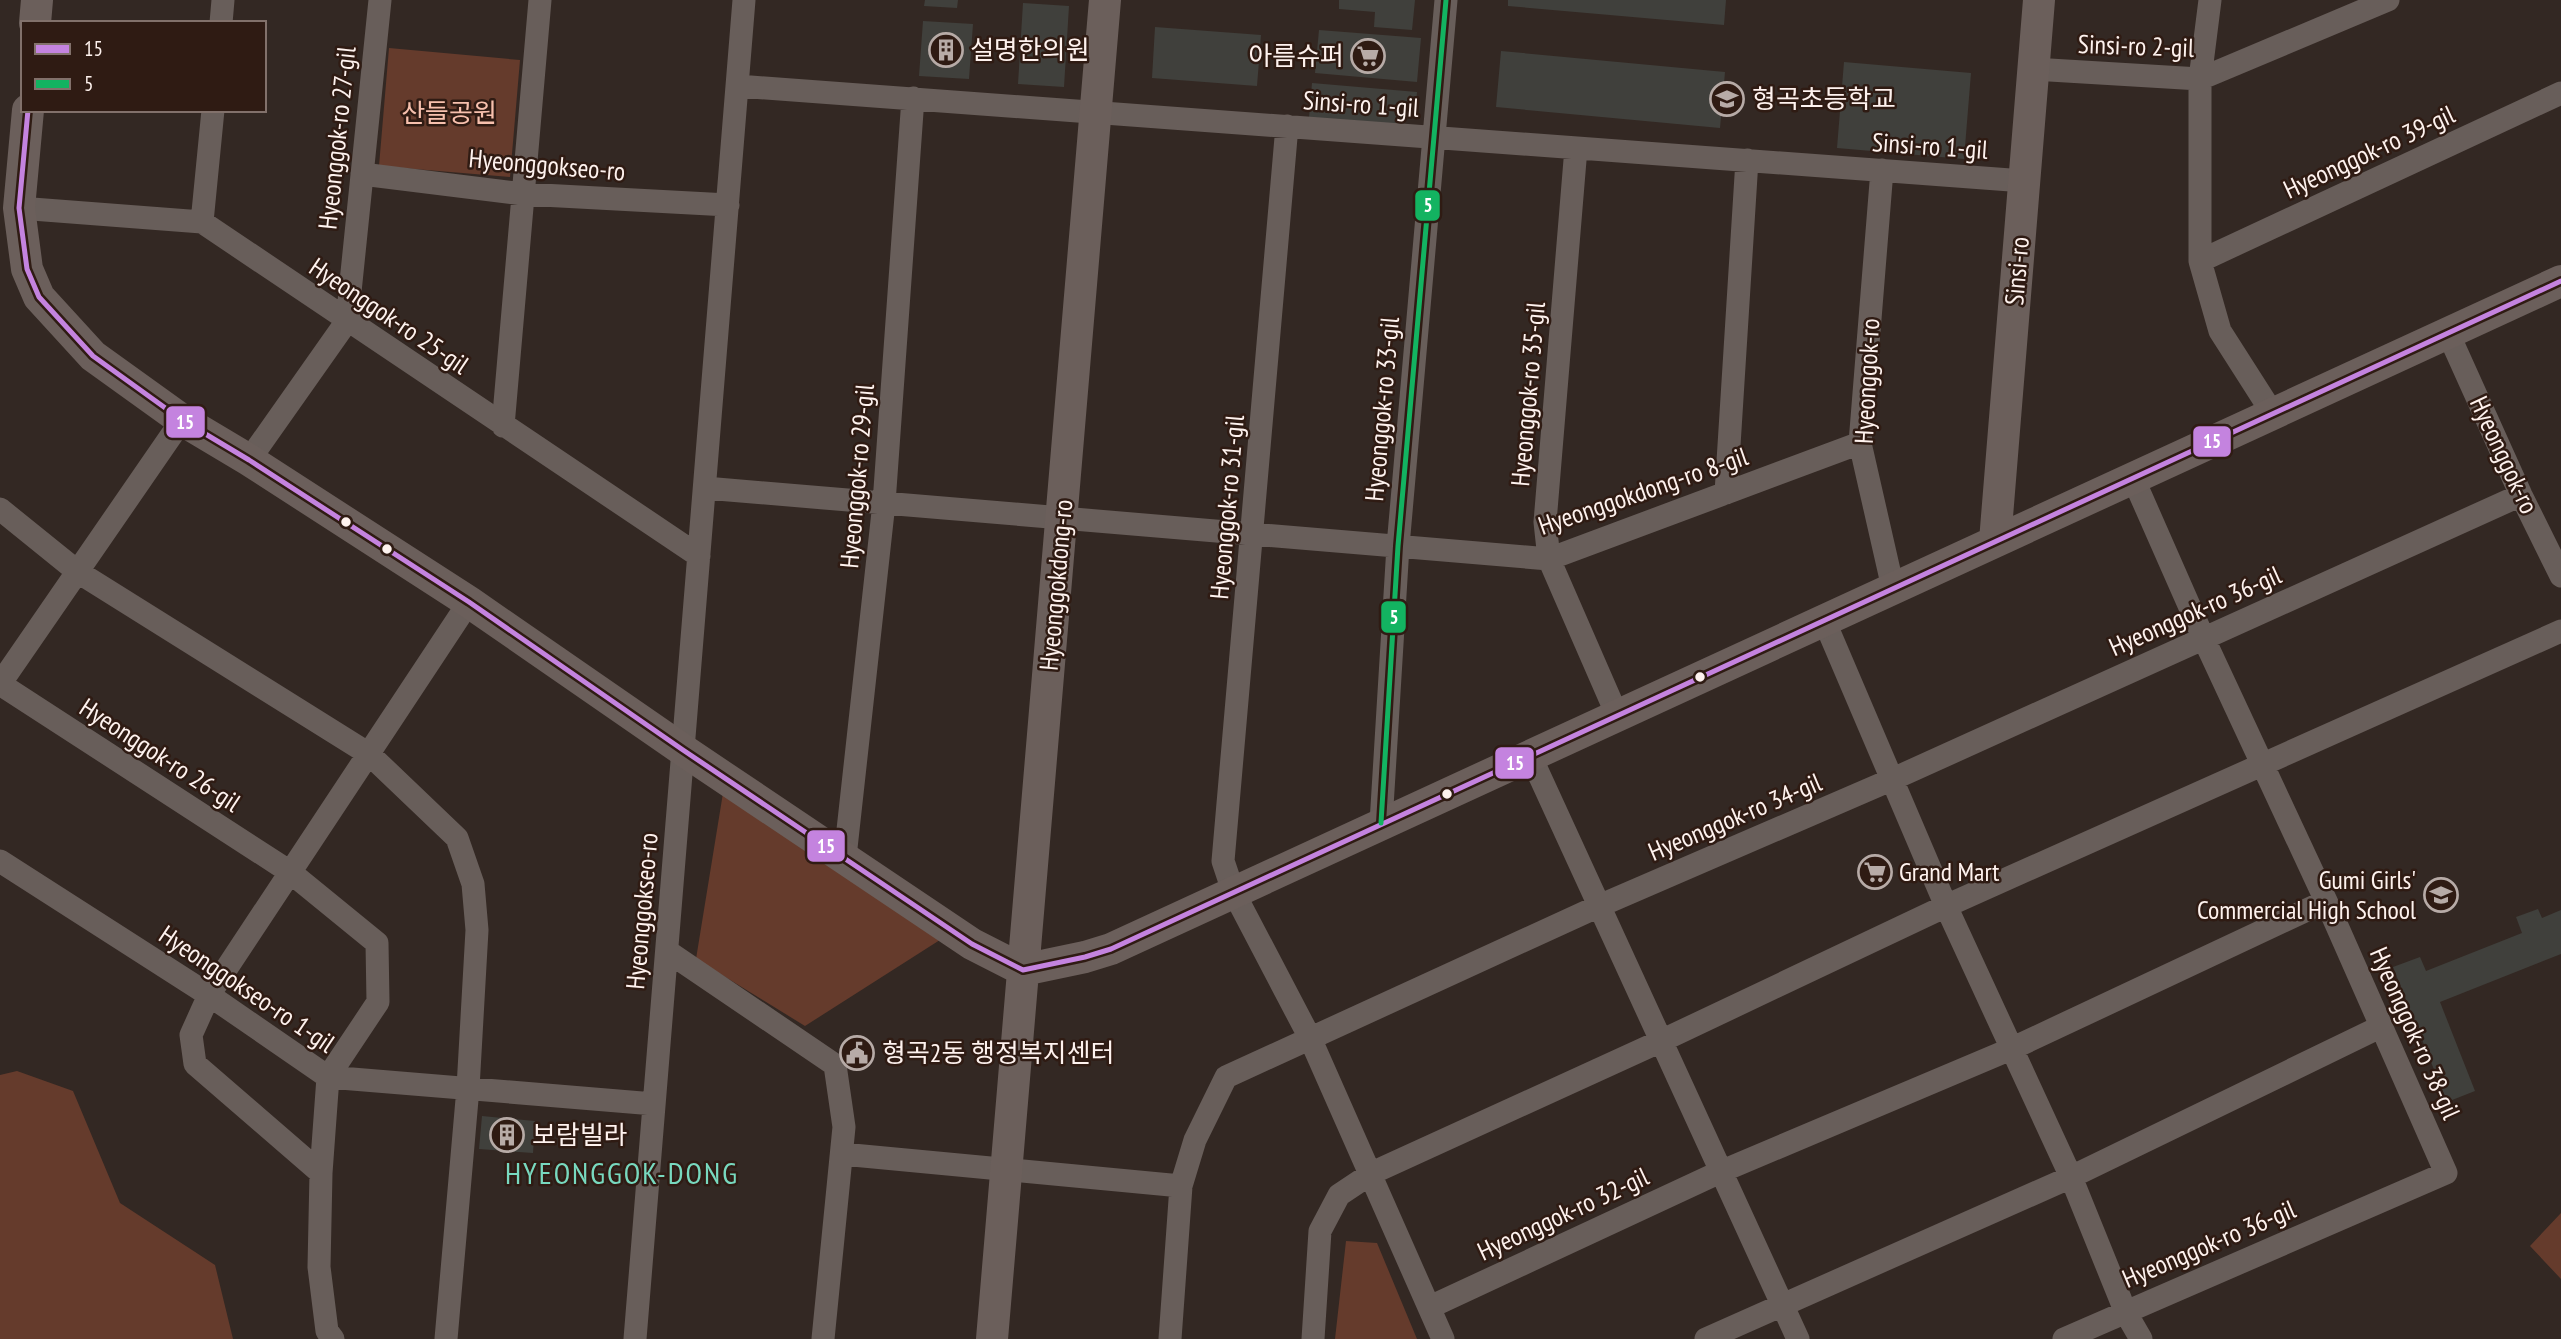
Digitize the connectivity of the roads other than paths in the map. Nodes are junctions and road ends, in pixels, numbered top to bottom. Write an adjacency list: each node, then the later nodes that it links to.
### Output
1 (37, 0): 11 (street)
2 (223, 0): 12 (street)
3 (380, 0): 26 (street, Hyeonggok-ro 27-gil)
4 (540, 0): 28 (street)
5 (744, 0): 15 (street, Hyeonggokseo-ro)
6 (1105, 0): 20 (street, Hyeonggokdong-ro)
7 (1446, 0): 22 (street, Hyeonggok-ro 33-gil)
8 (2039, 0): 13 (street, Sinsi-ro)
9 (2210, 0): 14 (street)
10 (2388, 0): 14 (street, Sinsi-ro 2-gil)
11 (35, 21)
12 (221, 21)
13 (2033, 69): 14 (street, Sinsi-ro 2-gil); 27 (street, Sinsi-ro)
14 (2200, 79): 32 (street)
15 (737, 86): 17 (street); 29 (street, Hyeonggokseo-ro)
16 (2561, 93): 32 (street, Hyeonggok-ro 39-gil)
17 (913, 99): 20 (street); 45 (street, Hyeonggok-ro 29-gil)
18 (27, 112): 30 (street)
19 (212, 112): 31 (street)
20 (1096, 112): 21 (street, Sinsi-ro 1-gil); 47 (street, Hyeonggokdong-ro)
21 (1287, 127): 22 (street, Sinsi-ro 1-gil); 48 (street, Hyeonggok-ro 31-gil)
22 (1435, 137): 23 (street, Sinsi-ro 1-gil); 50 (street, Hyeonggok-ro 33-gil)
23 (1576, 148): 24 (street, Sinsi-ro 1-gil); 52 (street, Hyeonggok-ro 35-gil)
24 (1747, 160): 25 (street, Sinsi-ro 1-gil); 43 (street)
25 (1882, 170): 27 (street, Sinsi-ro 1-gil); 39 (street, Hyeonggok-ro)
26 (362, 174): 28 (street, Hyeonggokseo-ro); 34 (street, Hyeonggok-ro 27-gil)
27 (2024, 181): 49 (street, Sinsi-ro)
28 (523, 194): 29 (street, Hyeonggokseo-ro); 38 (street)
29 (728, 205): 42 (street, Hyeonggokseo-ro)
30 (9, 208): 31 (street, Hyeonggok-ro 25-gil); 37 (street)
31 (202, 222): 34 (street, Hyeonggok-ro 25-gil)
32 (2200, 261): 36 (street)
33 (2561, 281): 35 (street)
34 (347, 321): 38 (street, Hyeonggok-ro 25-gil); 40 (street, Hyeonggok-ro 27-gil)
35 (2448, 333): 36 (street); 44 (street, Hyeonggok-ro)
36 (2273, 414): 41 (street)
37 (183, 421): 40 (street); 53 (street, Hyeonggok-ro 26-gil)
38 (503, 426): 51 (street, Hyeonggok-ro 25-gil)
39 (1860, 443): 43 (street, Hyeonggokdong-ro 8-gil); 55 (street, Hyeonggok-ro)
40 (249, 460): 56 (street)
41 (2133, 478): 49 (street); 59 (street, Hyeonggok-ro 38-gil)
42 (705, 488): 45 (street); 51 (street, Hyeonggokseo-ro)
43 (1726, 493): 52 (street, Hyeonggokdong-ro 8-gil)
44 (2521, 495): 54 (street, Hyeonggok-ro); 59 (street, Hyeonggok-ro 36-gil)
45 (884, 503): 47 (street); 68 (street, Hyeonggok-ro 29-gil)
46 (0, 509): 53 (street)
47 (1062, 518): 48 (street, Hyeonggokdong-ro 8-gil); 76 (street, Hyeonggokdong-ro)
48 (1253, 534): 50 (street, Hyeonggokdong-ro 8-gil); 71 (street, Hyeonggok-ro 31-gil)
49 (1995, 541): 55 (street)
50 (1398, 546): 52 (street, Hyeonggokdong-ro 8-gil); 67 (street, Hyeonggok-ro 33-gil)
51 (699, 556): 62 (street, Hyeonggokseo-ro)
52 (1549, 559): 61 (street, Hyeonggok-ro 35-gil)
53 (78, 572): 60 (street, Hyeonggok-ro 26-gil); 63 (street)
54 (2561, 576)
55 (1894, 588): 57 (street)
56 (469, 602): 62 (street); 63 (street)
57 (1824, 620): 61 (street); 66 (street, Hyeonggok-ro 36-gil)
58 (2561, 631): 65 (street)
59 (2203, 637): 65 (street, Hyeonggok-ro 38-gil); 66 (street, Hyeonggok-ro 36-gil)
60 (0, 684): 70 (street, Hyeonggok-ro 26-gil)
61 (1617, 715): 64 (street)
62 (683, 750): 68 (street); 75 (street, Hyeonggokseo-ro)
63 (369, 754): 70 (street); 83 (street)
64 (1530, 755): 67 (street); 73 (street)
65 (2261, 763): 72 (street, Hyeonggok-ro 38-gil); 74 (street)
66 (1893, 779): 73 (street, Hyeonggok-ro 34-gil); 74 (street, Hyeonggok-ro 36-gil)
67 (1381, 823): 71 (street)
68 (845, 857): 76 (street)
69 (0, 861): 77 (street, Hyeonggokseo-ro 1-gil)
70 (290, 873): 77 (street); 82 (street, Hyeonggok-ro 26-gil)
71 (1233, 891): 76 (street); 79 (street)
72 (2326, 901): 78 (street, Hyeonggok-ro 38-gil); 81 (street)
73 (1599, 906): 79 (street); 80 (street)
74 (1946, 906): 80 (street); 81 (street, Hyeonggok-ro 36-gil)
75 (667, 951): 84 (street, Hyeonggokseo-ro); 85 (street)
76 (1023, 970): 86 (street, Hyeonggokdong-ro)
77 (209, 995): 82 (street, Hyeonggokseo-ro 1-gil); 88 (street)
78 (2380, 1027): 90 (street, Hyeonggok-ro 38-gil); 91 (street)
79 (1310, 1038): 89 (street); 92 (street)
80 (1661, 1041): 87 (street); 89 (street)
81 (2011, 1049): 87 (street); 91 (street, Hyeonggok-ro 36-gil)
82 (328, 1077): 83 (street, Hyeonggokseo-ro 1-gil); 88 (street)
83 (468, 1088): 84 (street, Hyeonggokseo-ro 1-gil); 97 (street)
84 (654, 1104): 98 (street, Hyeonggokseo-ro)
85 (842, 1154): 86 (street); 99 (street)
86 (1005, 1170): 92 (street); 100 (street, Hyeonggokdong-ro)
87 (1720, 1172): 93 (street); 94 (street, Hyeonggok-ro 32-gil)
88 (321, 1173): 96 (street)
89 (1371, 1173): 94 (street); 102 (street)
90 (2446, 1173): 95 (street, Hyeonggok-ro 36-gil)
91 (2071, 1177): 93 (street); 95 (street, Hyeonggok-ro 36-gil)
92 (1181, 1186): 101 (street)
93 (1783, 1306): 104 (street); 105 (street)
94 (1430, 1307): 103 (street)
95 (2126, 1313): 106 (street); 107 (street)
96 (333, 1339)
97 (446, 1339)
98 (635, 1339)
99 (823, 1339)
100 (992, 1339)
101 (1170, 1339)
102 (1313, 1339)
103 (1443, 1339)
104 (1706, 1339)
105 (1798, 1339)
106 (2064, 1339)
107 (2141, 1339)

